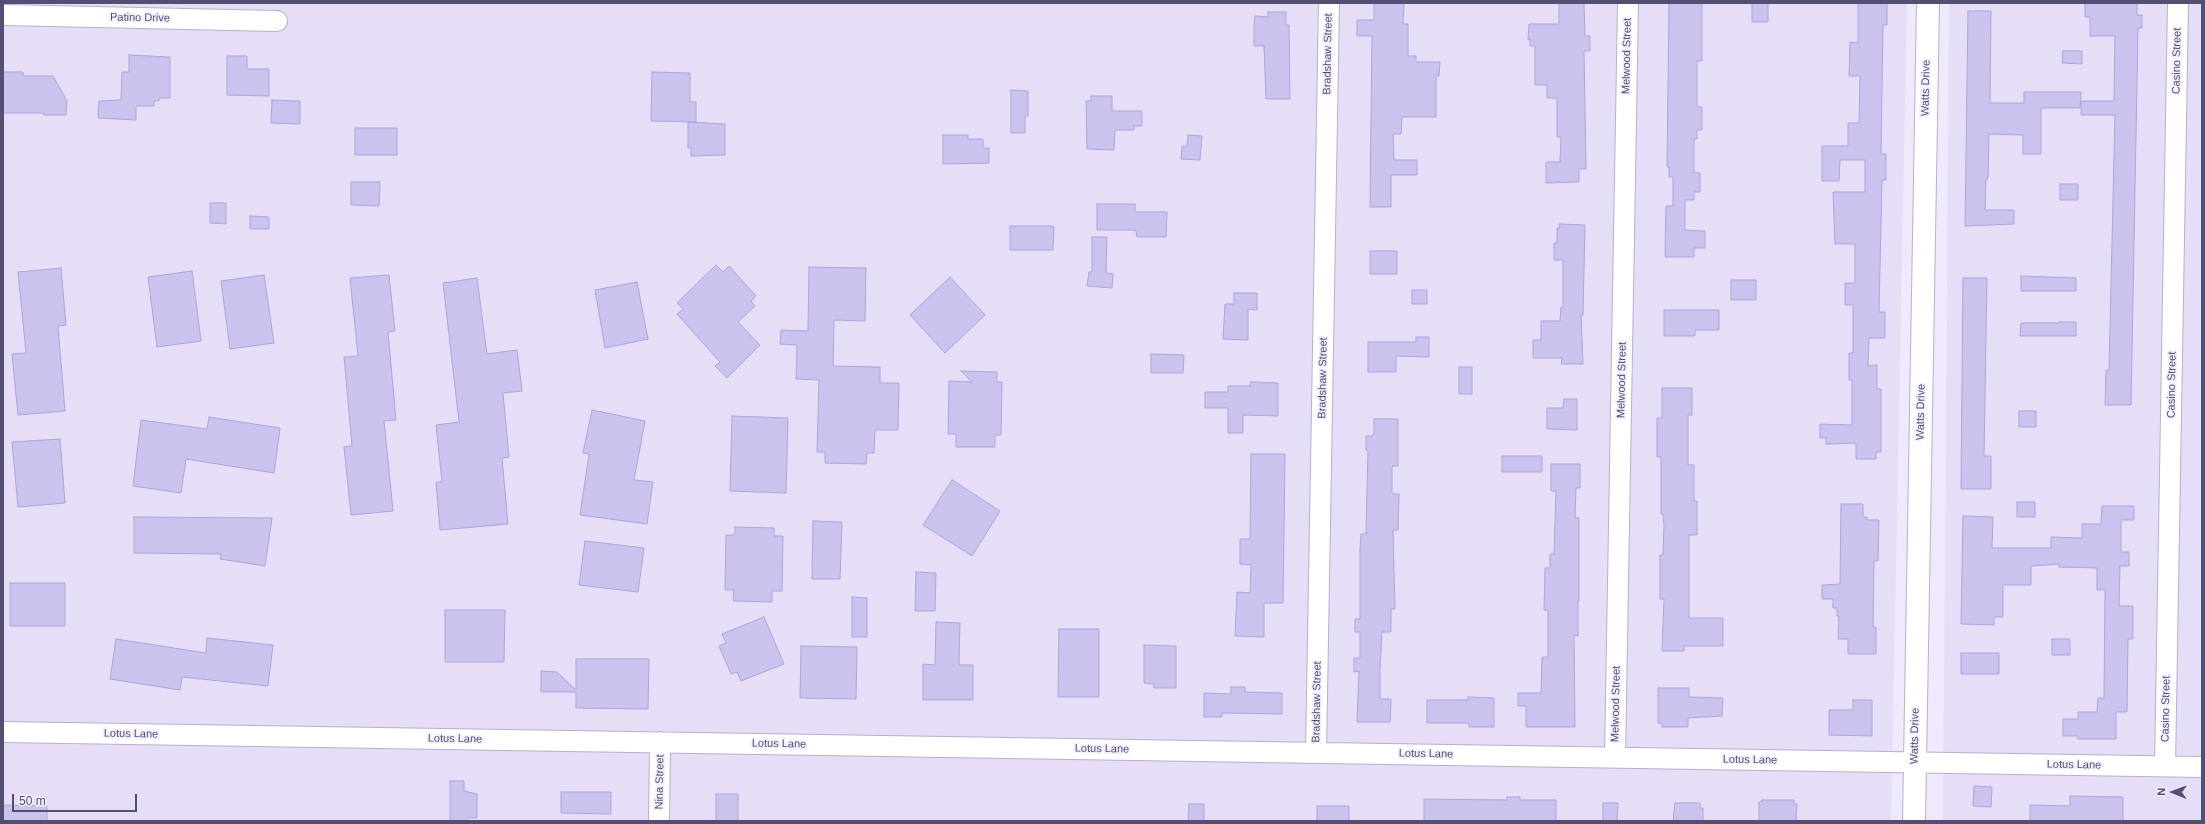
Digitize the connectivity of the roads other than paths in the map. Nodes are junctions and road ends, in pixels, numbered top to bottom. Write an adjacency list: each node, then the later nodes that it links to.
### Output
1 (1329, 3): 9 (street, Bradshaw Street)
2 (1628, 3): 10 (street, Melwood Street)
3 (1928, 3): 11 (street, Watts Drive)
4 (2178, 3): 12 (street, Casino Street)
5 (3, 15): 6 (street, Patino Drive)
6 (277, 21)
7 (3, 732): 8 (street, Lotus Lane)
8 (660, 742): 9 (street, Lotus Lane); 14 (street, Nina Street)
9 (1316, 753): 10 (street, Lotus Lane)
10 (1615, 757): 11 (street, Lotus Lane)
11 (1914, 762): 12 (street, Lotus Lane); 15 (street, Watts Drive)
12 (2165, 766): 13 (street, Lotus Lane)
13 (2202, 767)
14 (659, 821)
15 (1914, 821)

